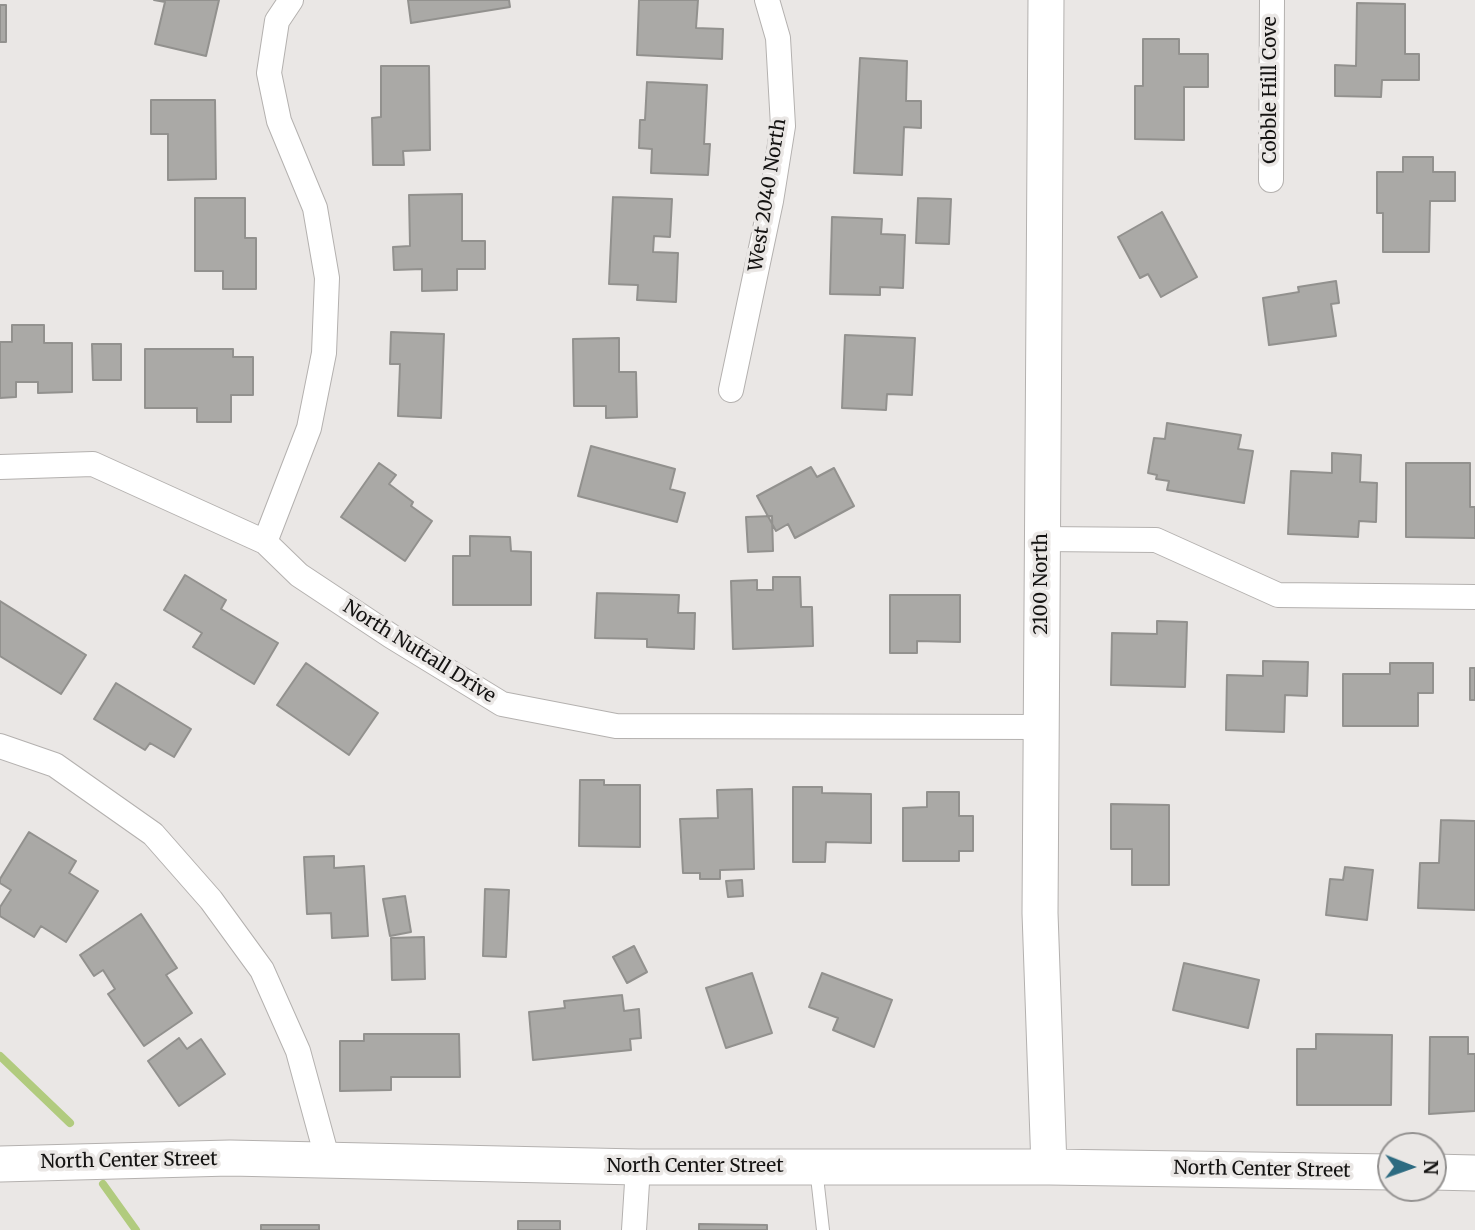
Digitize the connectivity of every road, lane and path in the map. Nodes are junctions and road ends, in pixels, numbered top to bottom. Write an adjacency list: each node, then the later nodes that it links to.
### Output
1 (291, 0): 9 (street)
2 (767, 0): 6 (street, West 2040 North)
3 (1045, 0): 8 (street, 2100 North)
4 (1272, 0): 5 (street, Cobble Hill Cove)
5 (1270, 180)
6 (731, 390)
7 (0, 467): 9 (street, North Nuttall Drive)
8 (1042, 539): 10 (street); 11 (street, 2100 North)
9 (265, 542): 11 (street, North Nuttall Drive)
10 (1475, 597)
11 (1041, 727): 17 (street, 2100 North)
12 (0, 746): 13 (street)
13 (327, 1160): 14 (street, North Center Street); 15 (street, North Center Street)
14 (0, 1164)
15 (638, 1167): 16 (street, North Center Street); 21 (street)
16 (816, 1167): 17 (street, North Center Street); 22 (lane)
17 (1049, 1167): 18 (street, North Center Street)
18 (1377, 1172)
19 (1447, 1172): 20 (street)
20 (1475, 1173)
21 (634, 1230)
22 (823, 1230)

